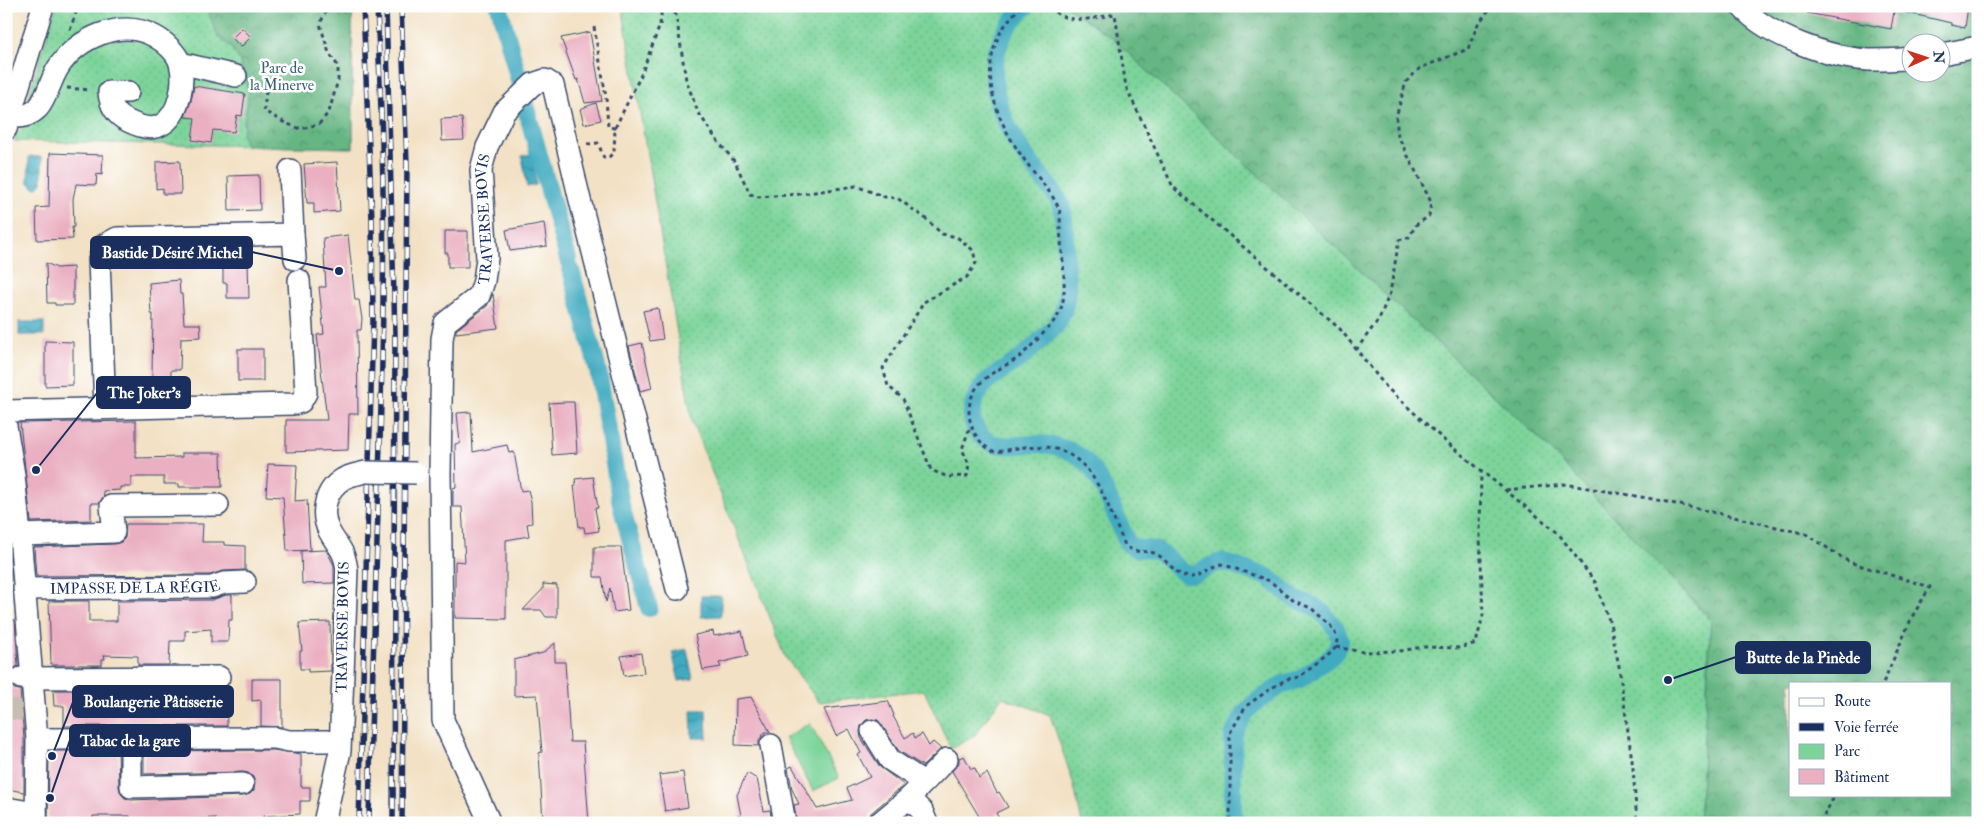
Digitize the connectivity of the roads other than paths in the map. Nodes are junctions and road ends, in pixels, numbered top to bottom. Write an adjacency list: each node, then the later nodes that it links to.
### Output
1 (43, 6): 9 (street)
2 (1740, 6): 5 (street)
3 (1978, 47): 4 (street)
4 (1952, 52)
5 (1902, 58)
6 (180, 63): 7 (street); 8 (street); 9 (street)
7 (236, 76)
8 (128, 92)
9 (8, 124)
10 (290, 170): 11 (street)
11 (293, 234): 12 (street); 14 (street)
12 (295, 259)
13 (299, 280): 14 (street)
14 (105, 408): 15 (street)
15 (6, 411)
16 (6, 426): 19 (street)
17 (440, 474): 22 (street, TRAVERSE BOVIS); 36 (street, TRAVERSE BOVIS, bridge); 37 (street, TRAVERSE BOVIS)
18 (218, 505): 19 (street)
19 (20, 534): 21 (street)
20 (245, 582): 21 (street, IMPASSE DE LA RÉGIE)
21 (24, 589): 24 (street)
22 (677, 589)
23 (219, 677): 24 (street)
24 (27, 679): 27 (street)
25 (872, 731): 31 (street)
26 (131, 738): 27 (street); 28 (street); 32 (street)
27 (37, 739): 35 (street)
28 (327, 741)
29 (771, 745): 38 (street)
30 (947, 759): 31 (street)
31 (924, 782): 33 (street)
32 (243, 784)
33 (909, 798): 39 (street); 40 (street)
34 (6, 808): 35 (street)
35 (36, 818)
36 (324, 823)
37 (490, 823)
38 (785, 823)
39 (879, 823)
40 (927, 823)

